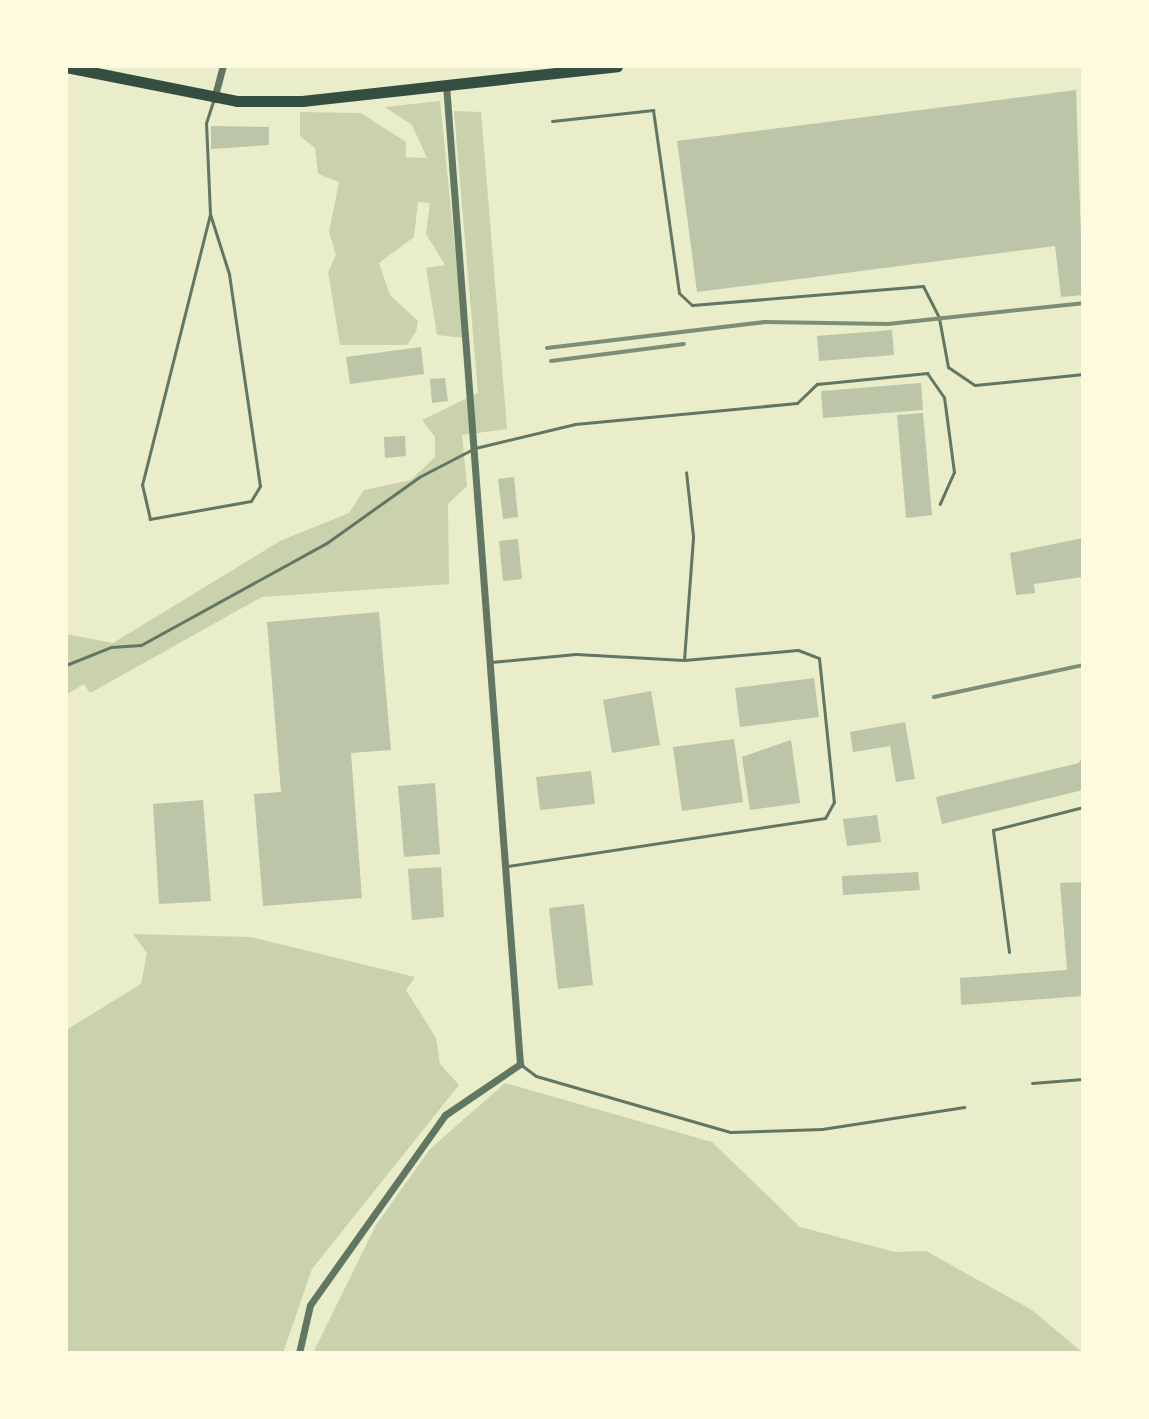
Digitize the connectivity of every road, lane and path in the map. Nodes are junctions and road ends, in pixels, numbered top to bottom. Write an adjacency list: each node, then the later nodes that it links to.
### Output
1 (223, 66): 5 (street)
2 (617, 66): 4 (main road)
3 (66, 67): 5 (main road)
4 (446, 85): 5 (main road); 9 (street)
5 (214, 99): 7 (lane)
6 (552, 121): 8 (lane)
7 (210, 214): 7 (lane)
8 (1083, 374)
9 (475, 448): 11 (lane); 13 (street); 14 (lane)
10 (686, 472): 12 (lane)
11 (940, 504)
12 (684, 660): 13 (lane); 16 (lane)
13 (491, 662): 16 (street)
14 (66, 665)
15 (1083, 807): 17 (lane)
16 (505, 866): 18 (street)
17 (1009, 952)
18 (520, 1064): 21 (lane); 22 (street)
19 (1083, 1079): 20 (lane)
20 (1032, 1083)
21 (964, 1107)
22 (299, 1353)

